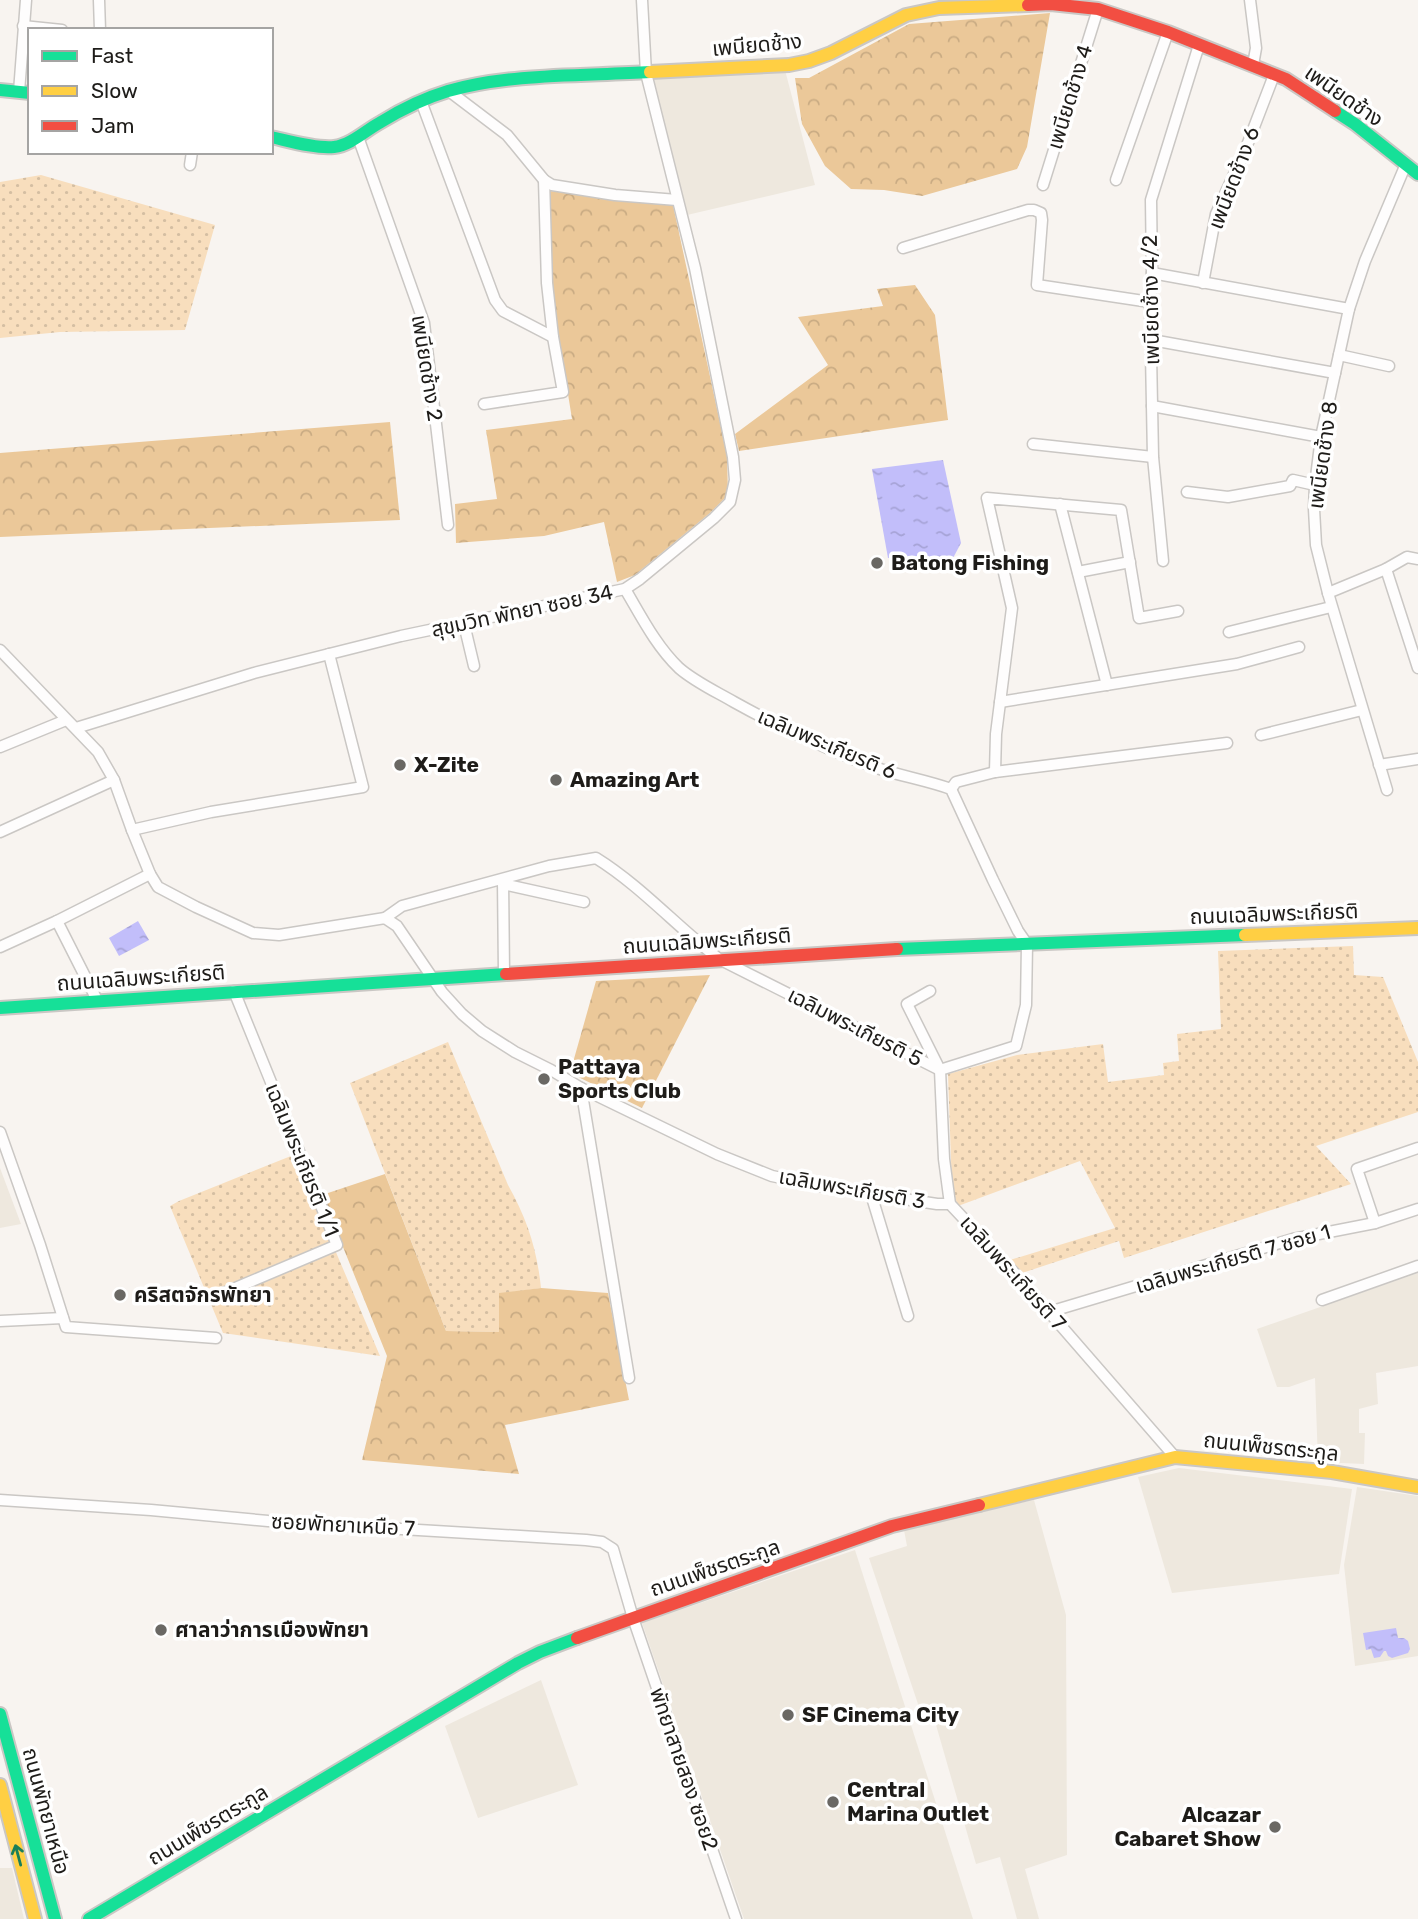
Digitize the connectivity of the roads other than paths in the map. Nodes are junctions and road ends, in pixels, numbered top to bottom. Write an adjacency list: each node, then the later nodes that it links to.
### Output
1 (26, 0): 7 (street)
2 (99, 0): 9 (street)
3 (642, 0): 13 (street, สุขุมวิท พัทยา ซอย 34)
4 (1250, 0): 12 (street)
5 (1051, 2): 6 (street, เพนียดช้าง); 13 (street, เพนียดช้าง)
6 (1098, 9): 10 (street, เพนียดช้าง); 27 (street, เพนียดช้าง 4)
7 (23, 26): 8 (street); 17 (street)
8 (42, 28)
9 (100, 28)
10 (1168, 32): 11 (street, เพนียดช้าง); 26 (street)
11 (1199, 45): 12 (street, เพนียดช้าง); 30 (street, เพนียดช้าง 4/2)
12 (1253, 65): 14 (street, เพนียดช้าง)
13 (646, 73): 16 (street, เพนียดช้าง); 28 (street, สุขุมวิท พัทยา ซอย 34)
14 (1274, 75): 22 (street, เพนียดช้าง); 31 (street, เพนียดช้าง 6)
15 (0, 90): 17 (street)
16 (449, 91): 18 (street, เพนียดช้าง); 25 (street)
17 (24, 93)
18 (421, 101): 20 (street, เพนียดช้าง); 34 (street)
19 (273, 137): 20 (street, เพนียดช้าง)
20 (358, 137): 47 (street, เพนียดช้าง 2)
21 (192, 154): 23 (street)
22 (1406, 164): 24 (street, เพนียดช้าง); 33 (street, เพนียดช้าง 8)
23 (190, 165)
24 (1418, 174)
25 (544, 180): 28 (street); 34 (street)
26 (1116, 180)
27 (1043, 185)
28 (677, 200): 53 (street, สุขุมวิท พัทยา ซอย 34)
29 (902, 248): 32 (street)
30 (1152, 273): 31 (street); 32 (street, เพนียดช้าง 4/2)
31 (1203, 283): 33 (street)
32 (1150, 302): 35 (street, เพนียดช้าง 4/2)
33 (1349, 309): 36 (street, เพนียดช้าง 8)
34 (553, 337): 39 (street)
35 (1152, 340): 38 (street); 40 (street, เพนียดช้าง 4/2)
36 (1339, 355): 37 (street); 38 (street, เพนียดช้าง 8)
37 (1389, 366)
38 (1335, 373): 41 (street, เพนียดช้าง 8)
39 (484, 404)
40 (1152, 406): 41 (street); 43 (street, เพนียดช้าง 4/2)
41 (1321, 437): 44 (street, เพนียดช้าง 8)
42 (1033, 444): 43 (street)
43 (1153, 457): 49 (street, เพนียดช้าง 4/2)
44 (1315, 485): 45 (street); 54 (street, เพนียดช้าง 8)
45 (1187, 492)
46 (1060, 504): 50 (street); 52 (street); 66 (street)
47 (448, 524)
48 (1418, 559): 51 (street)
49 (1163, 561)
50 (1130, 562): 52 (street); 56 (street)
51 (1386, 569): 54 (street); 62 (street)
52 (1078, 572): 65 (street)
53 (625, 589): 57 (street, สุขุมวิท พัทยา ซอย 34); 77 (street, เฉลิมพระเกียรติ 6)
54 (1328, 593): 55 (street, เพนียดช้าง 8)
55 (1331, 607): 58 (street); 67 (street, เพนียดช้าง 8)
56 (1178, 611)
57 (464, 624): 61 (street, สุขุมวิท พัทยา ซอย 34); 63 (street)
58 (1229, 632)
59 (1298, 647): 65 (street)
60 (0, 650): 68 (street)
61 (329, 654): 69 (street, สุขุมวิท พัทยา ซอย 34); 79 (street)
62 (1417, 656): 64 (street)
63 (474, 666)
64 (1418, 668)
65 (1107, 685): 66 (street)
66 (1000, 702): 75 (street)
67 (1362, 710): 70 (street); 74 (street, เพนียดช้าง 8)
68 (66, 720): 69 (street); 72 (street)
69 (76, 727): 76 (street)
70 (1261, 735)
71 (1227, 743): 75 (street)
72 (0, 747)
73 (1418, 759): 74 (street)
74 (1379, 765): 78 (street, เพนียดช้าง 8)
75 (995, 772): 77 (street)
76 (114, 780): 79 (street); 80 (street)
77 (951, 789): 87 (street)
78 (1387, 790)
79 (132, 830): 81 (street)
80 (0, 832)
81 (150, 874): 84 (street); 85 (street)
82 (503, 882): 83 (street); 84 (street); 89 (street, เฉลิมพระเกียรติ 5); 90 (street)
83 (584, 902)
84 (385, 918): 91 (street, เฉลิมพระเกียรติ 3)
85 (57, 921): 88 (street); 94 (street)
86 (1418, 928): 87 (street, ถนนเฉลิมพระเกียรติ)
87 (1027, 944): 89 (street, ถนนเฉลิมพระเกียรติ); 96 (street)
88 (0, 947)
89 (719, 959): 90 (street, ถนนเฉลิมพระเกียรติ); 96 (street, เฉลิมพระเกียรติ 5)
90 (504, 974): 91 (street, ถนนเฉลิมพระเกียรติ)
91 (434, 978): 92 (street, ถนนเฉลิมพระเกียรติ); 97 (street, เฉลิมพระเกียรติ 3)
92 (234, 991): 94 (street, ถนนเฉลิมพระเกียรติ); 105 (street, เฉลิมพระเกียรติ 1/1)
93 (930, 991): 96 (street, เฉลิมพระเกียรติ 5)
94 (97, 1000): 95 (street, ถนนเฉลิมพระเกียรติ)
95 (0, 1008)
96 (940, 1070): 101 (street, เฉลิมพระเกียรติ 7)
97 (581, 1088): 100 (street, เฉลิมพระเกียรติ 3); 112 (street)
98 (0, 1132): 110 (street)
99 (1418, 1148): 103 (street)
100 (871, 1194): 101 (street, เฉลิมพระเกียรติ 3); 108 (street)
101 (950, 1204): 107 (street, เฉลิมพระเกียรติ 7)
102 (1417, 1213): 103 (street, เฉลิมพระเกียรติ 7 ซอย 1)
103 (1375, 1223): 107 (street, เฉลิมพระเกียรติ 7 ซอย 1)
104 (1418, 1266): 106 (street)
105 (214, 1297)
106 (1322, 1300)
107 (1049, 1312): 113 (street, เฉลิมพระเกียรติ 7)
108 (908, 1316)
109 (0, 1321): 110 (street)
110 (65, 1323): 111 (street)
111 (216, 1338)
112 (629, 1378)
113 (1175, 1457): 114 (street, ถนนเพ็ชรตระกูล); 116 (street, ถนนเพ็ชรตระกูล)
114 (1418, 1487)
115 (0, 1500): 116 (street, ซอยพัทยาเหนือ 7)
116 (633, 1618): 119 (street, ถนนเพ็ชรตระกูล); 124 (street, พัทยาสายสอง ซอย2)
117 (0, 1714): 121 (street, ถนนพัทยาเหนือ)
118 (1, 1789): 120 (street, ถนนพัทยาเหนือ, one-way to 118)
119 (113, 1905): 122 (street, ถนนเพ็ชรตระกูล); 123 (street)
120 (35, 1919)
121 (55, 1919)
122 (89, 1919)
123 (95, 1919)
124 (736, 1919)

